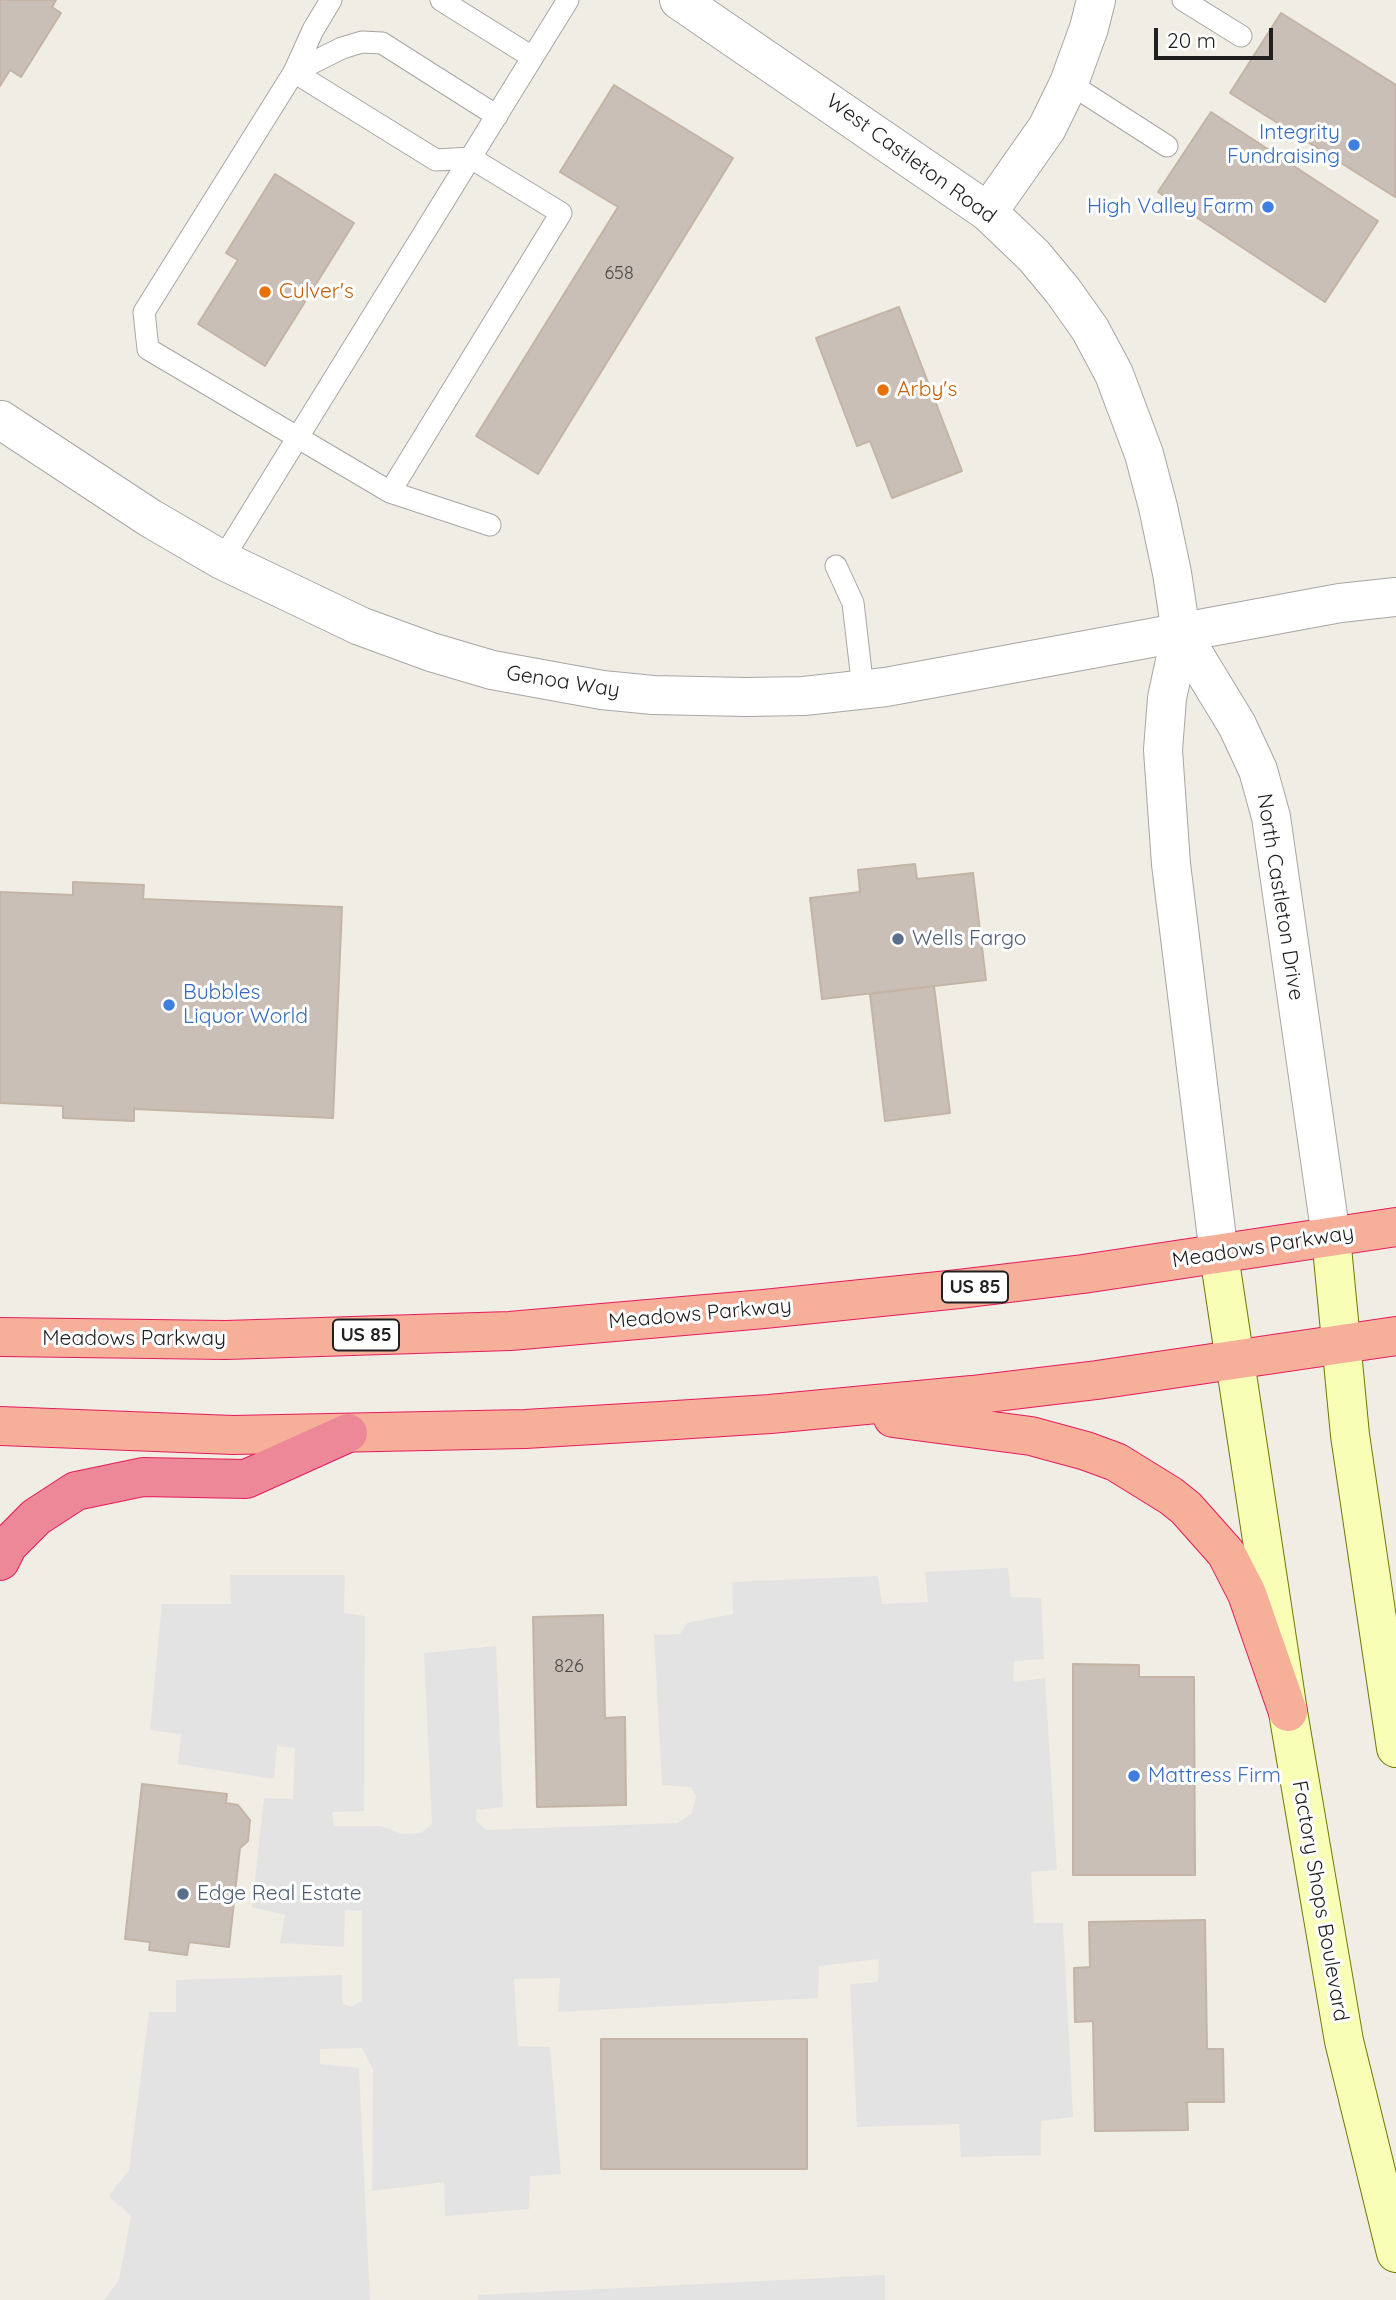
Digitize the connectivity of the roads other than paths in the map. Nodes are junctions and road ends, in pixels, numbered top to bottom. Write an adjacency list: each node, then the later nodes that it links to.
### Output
1 (331, 0): 9 (lane)
2 (442, 0): 8 (lane)
3 (568, 0): 8 (lane)
4 (678, 0): 14 (street, West Castleton Road)
5 (1096, 0): 10 (street)
6 (1183, 0): 7 (lane)
7 (1241, 36)
8 (532, 57): 11 (lane)
9 (294, 72): 11 (lane); 13 (lane); 16 (lane)
10 (1069, 83): 12 (lane); 14 (street)
11 (497, 116): 13 (lane)
12 (1167, 146)
13 (471, 158): 16 (lane); 17 (lane)
14 (988, 212): 22 (street, West Castleton Road)
15 (1, 420): 19 (street, Genoa Way)
16 (297, 436): 17 (lane); 19 (lane)
17 (390, 492): 18 (lane)
18 (490, 525)
19 (222, 560): 23 (street, Genoa Way)
20 (836, 566): 23 (lane)
21 (1396, 597): 22 (street)
22 (1181, 632): 23 (street, Genoa Way); 25 (street, North Castleton Drive); 26 (street)
23 (863, 690)
24 (1396, 1227): 25 (highway, Meadows Parkway / US 85)
25 (1331, 1237): 26 (highway, Meadows Parkway / US 85); 29 (main road, North Castleton Drive)
26 (1219, 1255): 28 (highway, Meadows Parkway / US 85); 30 (main road, Factory Shops Boulevard)
27 (1396, 1336): 29 (highway)
28 (0, 1337)
29 (1341, 1345): 30 (highway); 36 (main road)
30 (1234, 1361): 31 (highway); 35 (main road, Factory Shops Boulevard)
31 (821, 1409): 33 (highway); 35 (highway)
32 (0, 1426): 33 (highway)
33 (348, 1433): 34 (highway)
34 (0, 1561)
35 (1288, 1712): 37 (main road, Factory Shops Boulevard)
36 (1396, 1748)
37 (1396, 2253)

